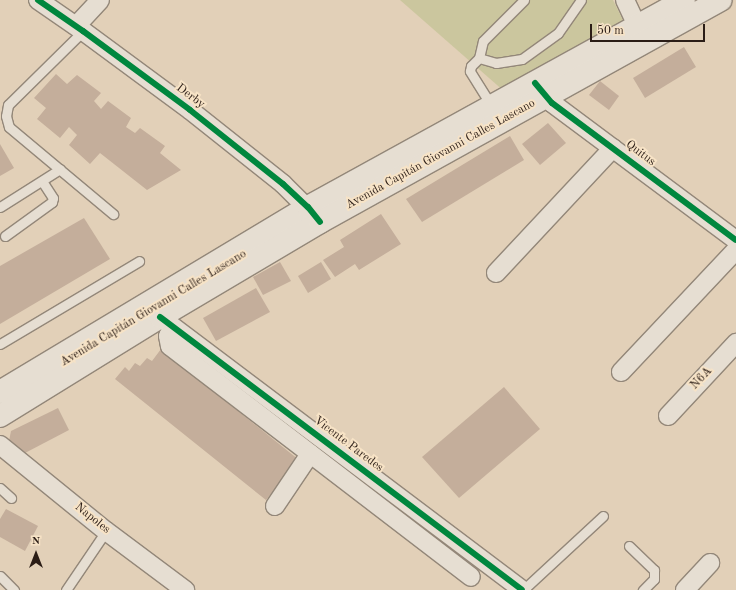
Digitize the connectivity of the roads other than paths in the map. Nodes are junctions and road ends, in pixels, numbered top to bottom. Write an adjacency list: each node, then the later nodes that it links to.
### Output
1 (38, 0): 9 (street, Derby)
2 (100, 0): 9 (street)
3 (524, 0): 10 (lane)
4 (581, 0): 10 (lane)
5 (625, 0): 8 (street)
6 (684, 0): 8 (main road, Avenida Capitán Giovanni Calles Lascano)
7 (721, 0): 11 (main road, Avenida Capitán Giovanni Calles Lascano)
8 (637, 26): 11 (main road, Avenida Capitán Giovanni Calles Lascano)
9 (80, 28): 14 (lane); 18 (street, Derby)
10 (479, 58): 12 (lane)
11 (540, 90): 12 (main road, Avenida Capitán Giovanni Calles Lascano); 13 (street, Quitus); 18 (main road, Avenida Capitán Giovanni Calles Lascano)
12 (491, 105): 18 (main road, Avenida Capitán Giovanni Calles Lascano)
13 (613, 148): 20 (street, Quitus); 23 (street)
14 (60, 169): 15 (lane); 17 (lane)
15 (42, 181): 16 (lane); 19 (lane)
16 (0, 207)
17 (113, 214)
18 (314, 215): 24 (main road, Avenida Capitán Giovanni Calles Lascano); 28 (main road, Avenida Capitán Giovanni Calles Lascano)
19 (5, 236)
20 (736, 240)
21 (736, 250): 27 (street)
22 (139, 261): 26 (lane)
23 (496, 273)
24 (166, 322): 29 (main road, Avenida Capitán Giovanni Calles Lascano); 32 (street); 42 (street, Vicente Paredes)
25 (736, 343): 30 (street, N6A)
26 (0, 344)
27 (621, 372)
28 (0, 392)
29 (0, 416)
30 (668, 416)
31 (0, 445): 37 (street, Napoles)
32 (310, 454): 35 (street); 41 (street)
33 (0, 488): 34 (lane)
34 (11, 498)
35 (275, 506)
36 (603, 516): 42 (lane)
37 (106, 531): 44 (lane); 45 (street, Napoles)
38 (629, 546): 46 (lane)
39 (710, 563): 47 (street)
40 (0, 576): 43 (lane)
41 (471, 577)
42 (515, 588)
43 (14, 590)
44 (66, 590)
45 (186, 590)
46 (643, 590)
47 (685, 590)

